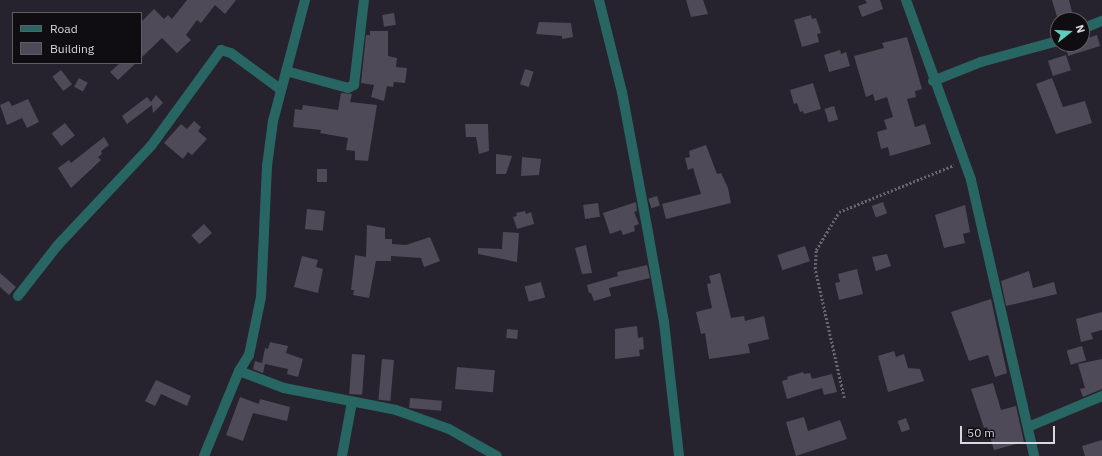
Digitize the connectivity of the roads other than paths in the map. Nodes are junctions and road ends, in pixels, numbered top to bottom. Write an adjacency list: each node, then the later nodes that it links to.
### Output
1 (305, 0): 8 (street)
2 (364, 0): 8 (street)
3 (599, 0): 19 (street)
4 (906, 0): 9 (street)
5 (1102, 21): 6 (street)
6 (1090, 26)
7 (1050, 43): 9 (street)
8 (286, 71): 10 (street)
9 (933, 81): 15 (street)
10 (280, 89): 11 (street); 12 (street)
11 (18, 296)
12 (239, 371): 14 (street); 16 (street)
13 (1102, 396): 15 (street)
14 (352, 402): 17 (street); 18 (street)
15 (1028, 427): 20 (street)
16 (204, 456)
17 (342, 456)
18 (497, 456)
19 (679, 456)
20 (1034, 456)

